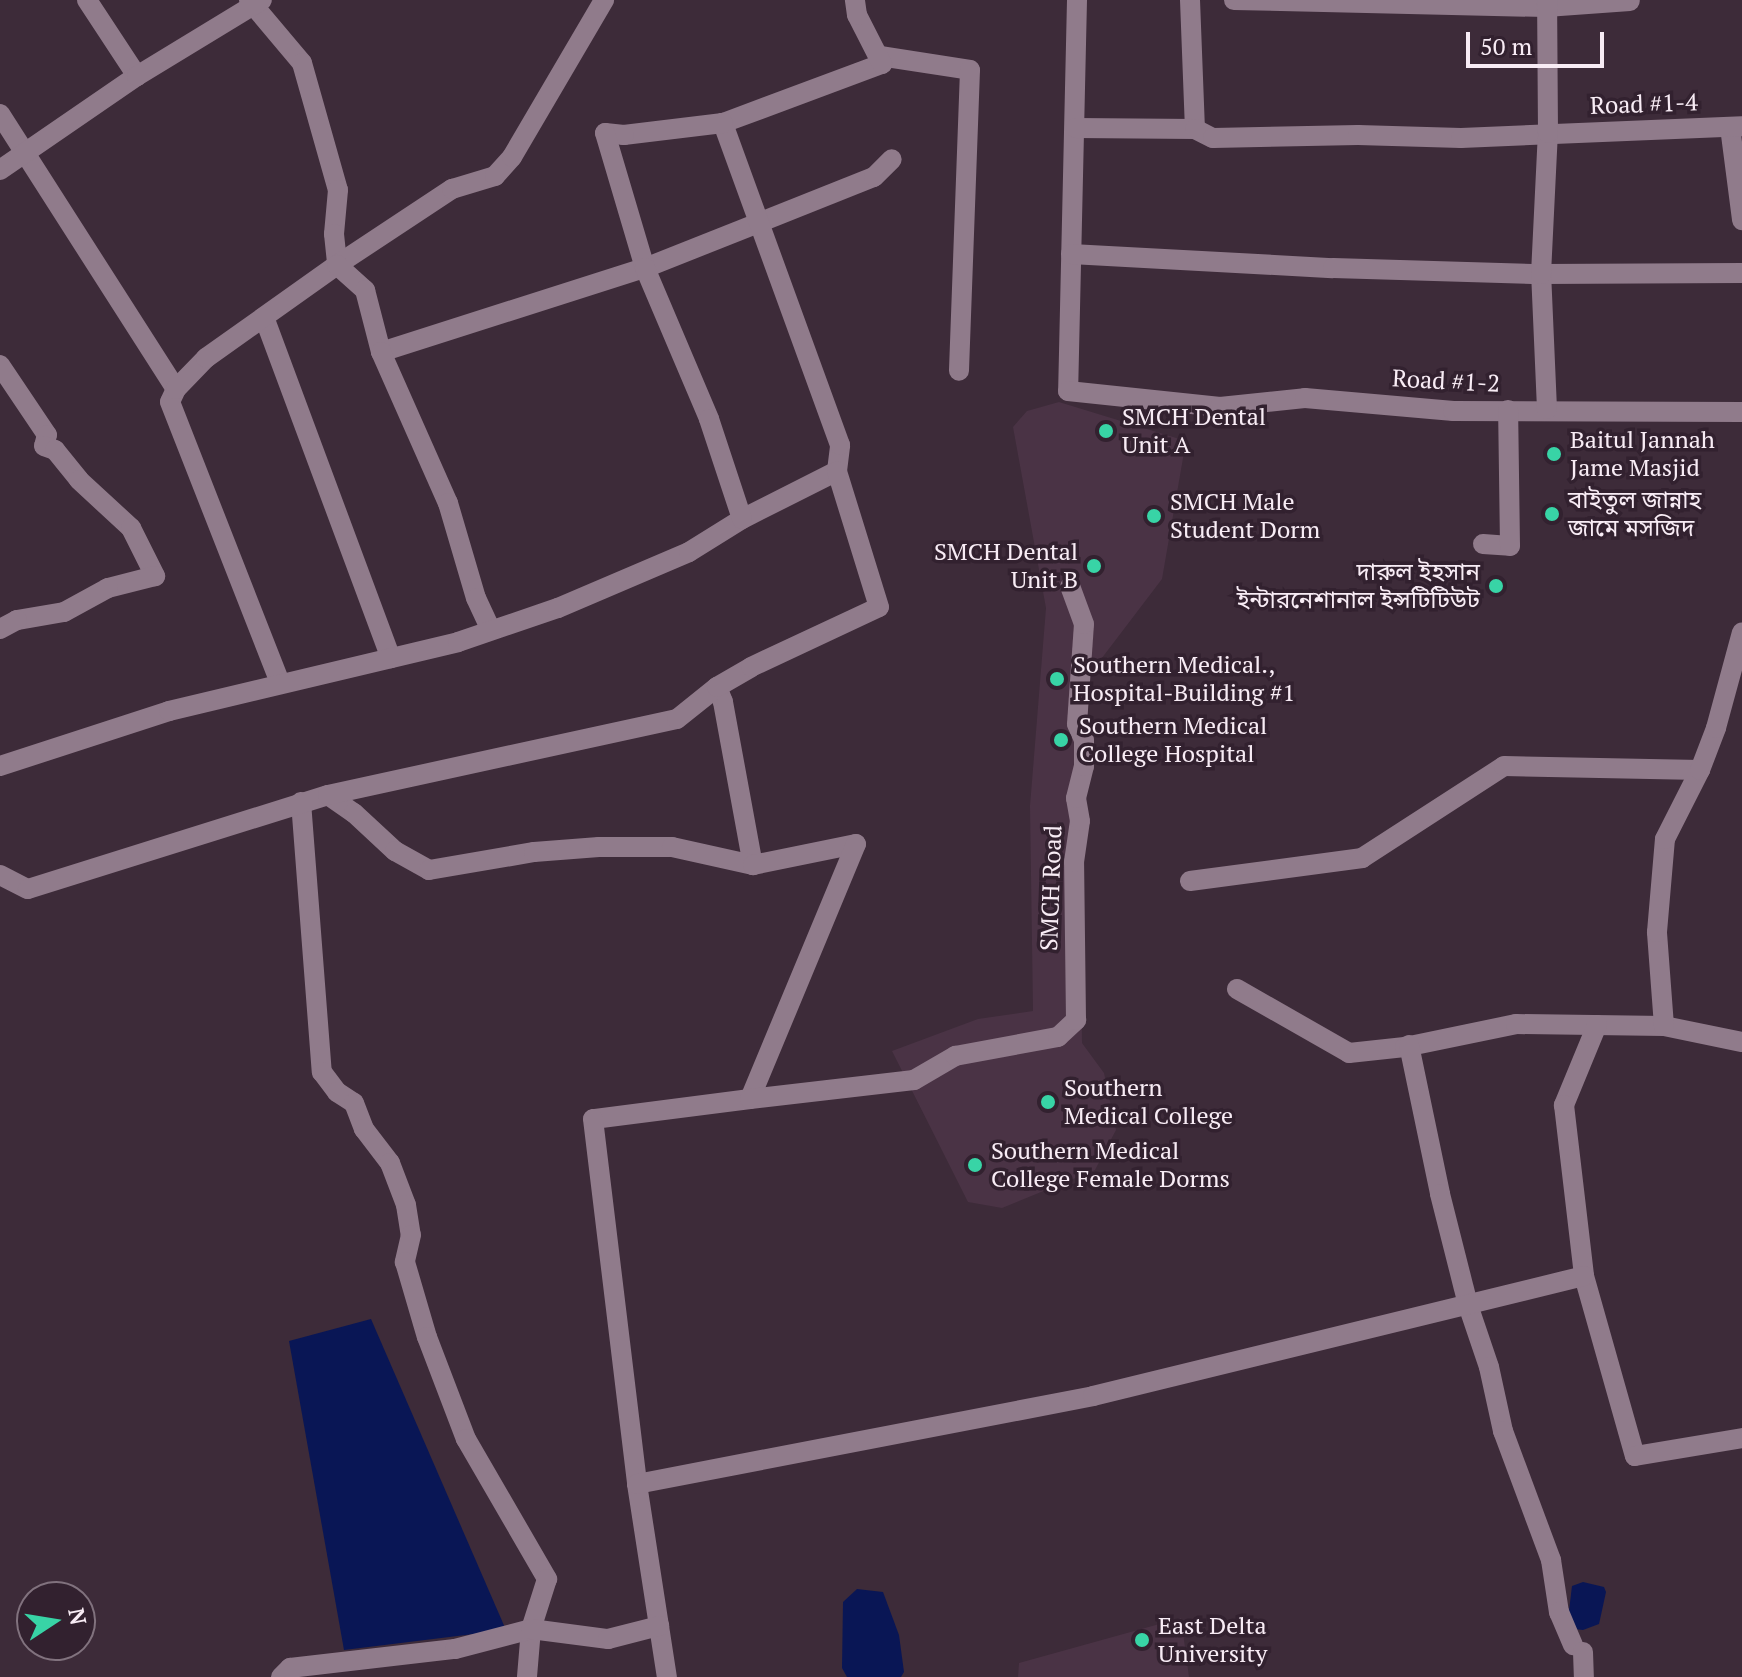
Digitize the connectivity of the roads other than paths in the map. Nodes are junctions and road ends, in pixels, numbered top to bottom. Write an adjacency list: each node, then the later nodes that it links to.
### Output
1 (87, 0): 11 (street)
2 (604, 0): 24 (street)
3 (855, 0): 10 (street)
4 (1077, 0): 15 (street)
5 (1190, 0): 16 (street)
6 (1234, 0): 9 (street)
7 (1630, 1): 9 (street)
8 (255, 2): 11 (street); 24 (street)
9 (1546, 4): 17 (street)
10 (880, 56): 13 (street); 31 (street)
11 (137, 76): 18 (street)
12 (0, 114): 18 (street)
13 (723, 123): 22 (street); 25 (street)
14 (1736, 126): 17 (street, Road #1-4); 21 (street)
15 (1076, 128): 16 (street, Road #1-4); 23 (street)
16 (1195, 129): 17 (street, Road #1-4)
17 (1548, 133): 27 (street)
18 (26, 154): 20 (street); 32 (street)
19 (892, 159): 22 (street)
20 (0, 170)
21 (1742, 220)
22 (760, 222): 25 (street); 36 (street)
23 (1071, 254): 27 (street); 34 (street, Road #1-2)
24 (337, 265): 28 (street); 29 (street)
25 (645, 268): 29 (street); 37 (street)
26 (1742, 273): 27 (street)
27 (1541, 274): 33 (street)
28 (264, 317): 32 (street); 43 (street)
29 (381, 352): 40 (street)
30 (0, 365): 41 (street)
31 (959, 371)
32 (176, 389): 44 (street)
33 (1547, 409): 34 (street, Road #1-2); 35 (street, Road #1-2)
34 (1508, 410): 38 (street)
35 (1742, 412)
36 (837, 471): 37 (street); 45 (street)
37 (742, 519): 40 (street)
38 (1483, 544)
39 (1070, 586): 58 (street, SMCH Road)
40 (490, 628): 43 (street)
41 (0, 629)
42 (1742, 632): 47 (street)
43 (391, 658): 44 (street)
44 (280, 683): 46 (street)
45 (717, 687): 48 (street); 50 (street)
46 (0, 766)
47 (1700, 770): 52 (street); 55 (street)
48 (328, 795): 49 (street); 50 (street)
49 (301, 802): 51 (street); 64 (street)
50 (753, 865): 58 (street)
51 (0, 875)
52 (1190, 881)
53 (1237, 989): 57 (street)
54 (1597, 1025): 55 (street); 57 (street); 59 (street)
55 (1664, 1026): 56 (street)
56 (1742, 1042)
57 (1409, 1045): 60 (street)
58 (750, 1099): 62 (street)
59 (1584, 1276): 60 (street); 61 (street)
60 (1468, 1305): 62 (street); 68 (street)
61 (1742, 1438)
62 (637, 1484): 63 (street)
63 (659, 1626): 64 (street); 67 (street)
64 (531, 1629): 65 (street); 66 (street)
65 (281, 1677)
66 (527, 1677)
67 (667, 1677)
68 (1584, 1677)

